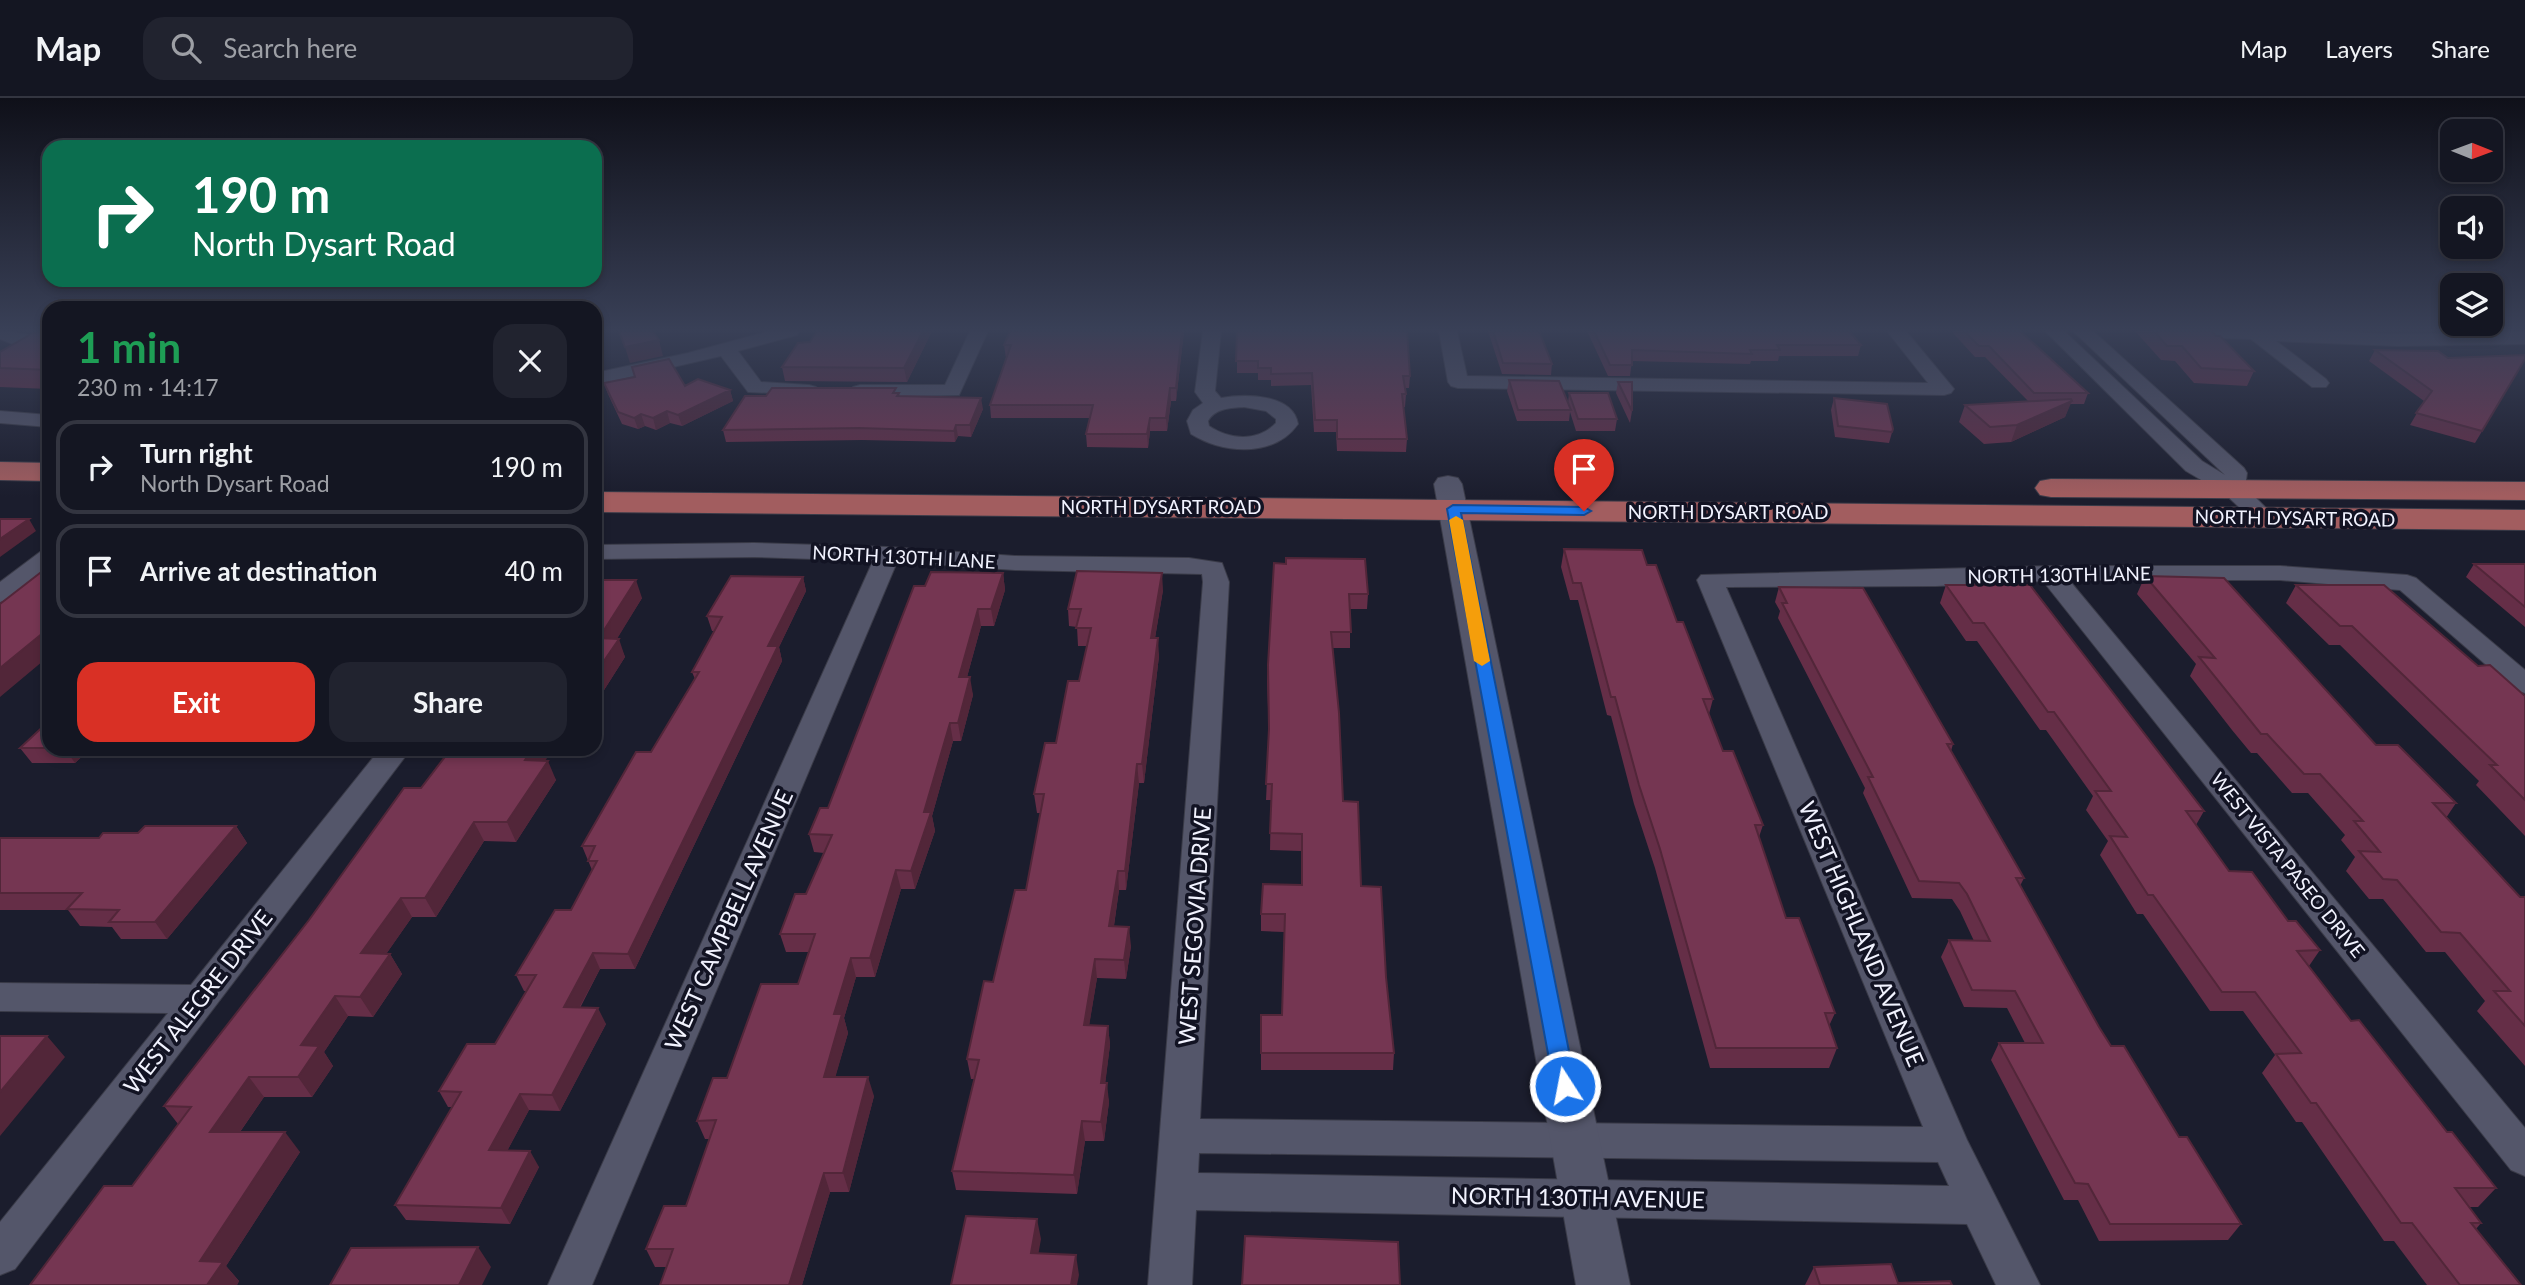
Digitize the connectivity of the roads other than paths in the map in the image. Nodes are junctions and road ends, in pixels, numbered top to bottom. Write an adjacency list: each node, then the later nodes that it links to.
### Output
1 (753, 386): 2 (street)
2 (954, 386)
3 (1206, 386): 8 (street)
4 (1763, 386): 5 (street)
5 (1942, 386)
6 (2111, 386): 14 (street)
7 (2142, 386): 14 (street)
8 (1216, 405)
9 (0, 417): 10 (street)
10 (42, 420)
11 (0, 471): 12 (main road)
12 (42, 472)
13 (602, 476): 17 (main road, NORTH DYSART ROAD)
14 (2233, 489): 15 (main road, NORTH DYSART ROAD); 17 (main road, NORTH DYSART ROAD); 20 (street)
15 (2525, 491)
16 (0, 497): 18 (main road)
17 (1451, 497): 19 (main road, NORTH DYSART ROAD); 20 (main road, NORTH DYSART ROAD); 34 (street)
18 (42, 498)
19 (602, 502)
20 (2263, 517): 21 (main road, NORTH DYSART ROAD)
21 (2525, 520)
22 (602, 552): 23 (street, NORTH 130TH LANE)
23 (888, 554): 25 (street, NORTH 130TH LANE); 41 (street, WEST CAMPBELL AVENUE)
24 (42, 562): 28 (street)
25 (1213, 568): 33 (street, WEST SEGOVIA DRIVE)
26 (2050, 573): 27 (street, NORTH 130TH LANE); 29 (street, NORTH 130TH LANE); 36 (street, WEST VISTA PASEO DRIVE)
27 (1710, 580): 35 (street, WEST HIGHLAND AVENUE)
28 (0, 594)
29 (2525, 684)
30 (391, 756): 32 (street, WEST ALEGRE DRIVE)
31 (0, 997): 32 (street)
32 (201, 999): 40 (street, WEST ALEGRE DRIVE)
33 (1181, 1136): 34 (street); 37 (street, WEST SEGOVIA DRIVE)
34 (1576, 1140): 35 (street); 38 (street)
35 (1950, 1145): 39 (street, WEST HIGHLAND AVENUE)
36 (2525, 1158)
37 (1177, 1191): 38 (street, NORTH 130TH AVENUE); 42 (street, WEST SEGOVIA DRIVE)
38 (1587, 1199): 39 (street, NORTH 130TH AVENUE); 43 (street)
39 (1979, 1205): 44 (street, WEST HIGHLAND AVENUE)
40 (0, 1255)
41 (570, 1285)
42 (1170, 1285)
43 (1603, 1285)
44 (2018, 1285)

